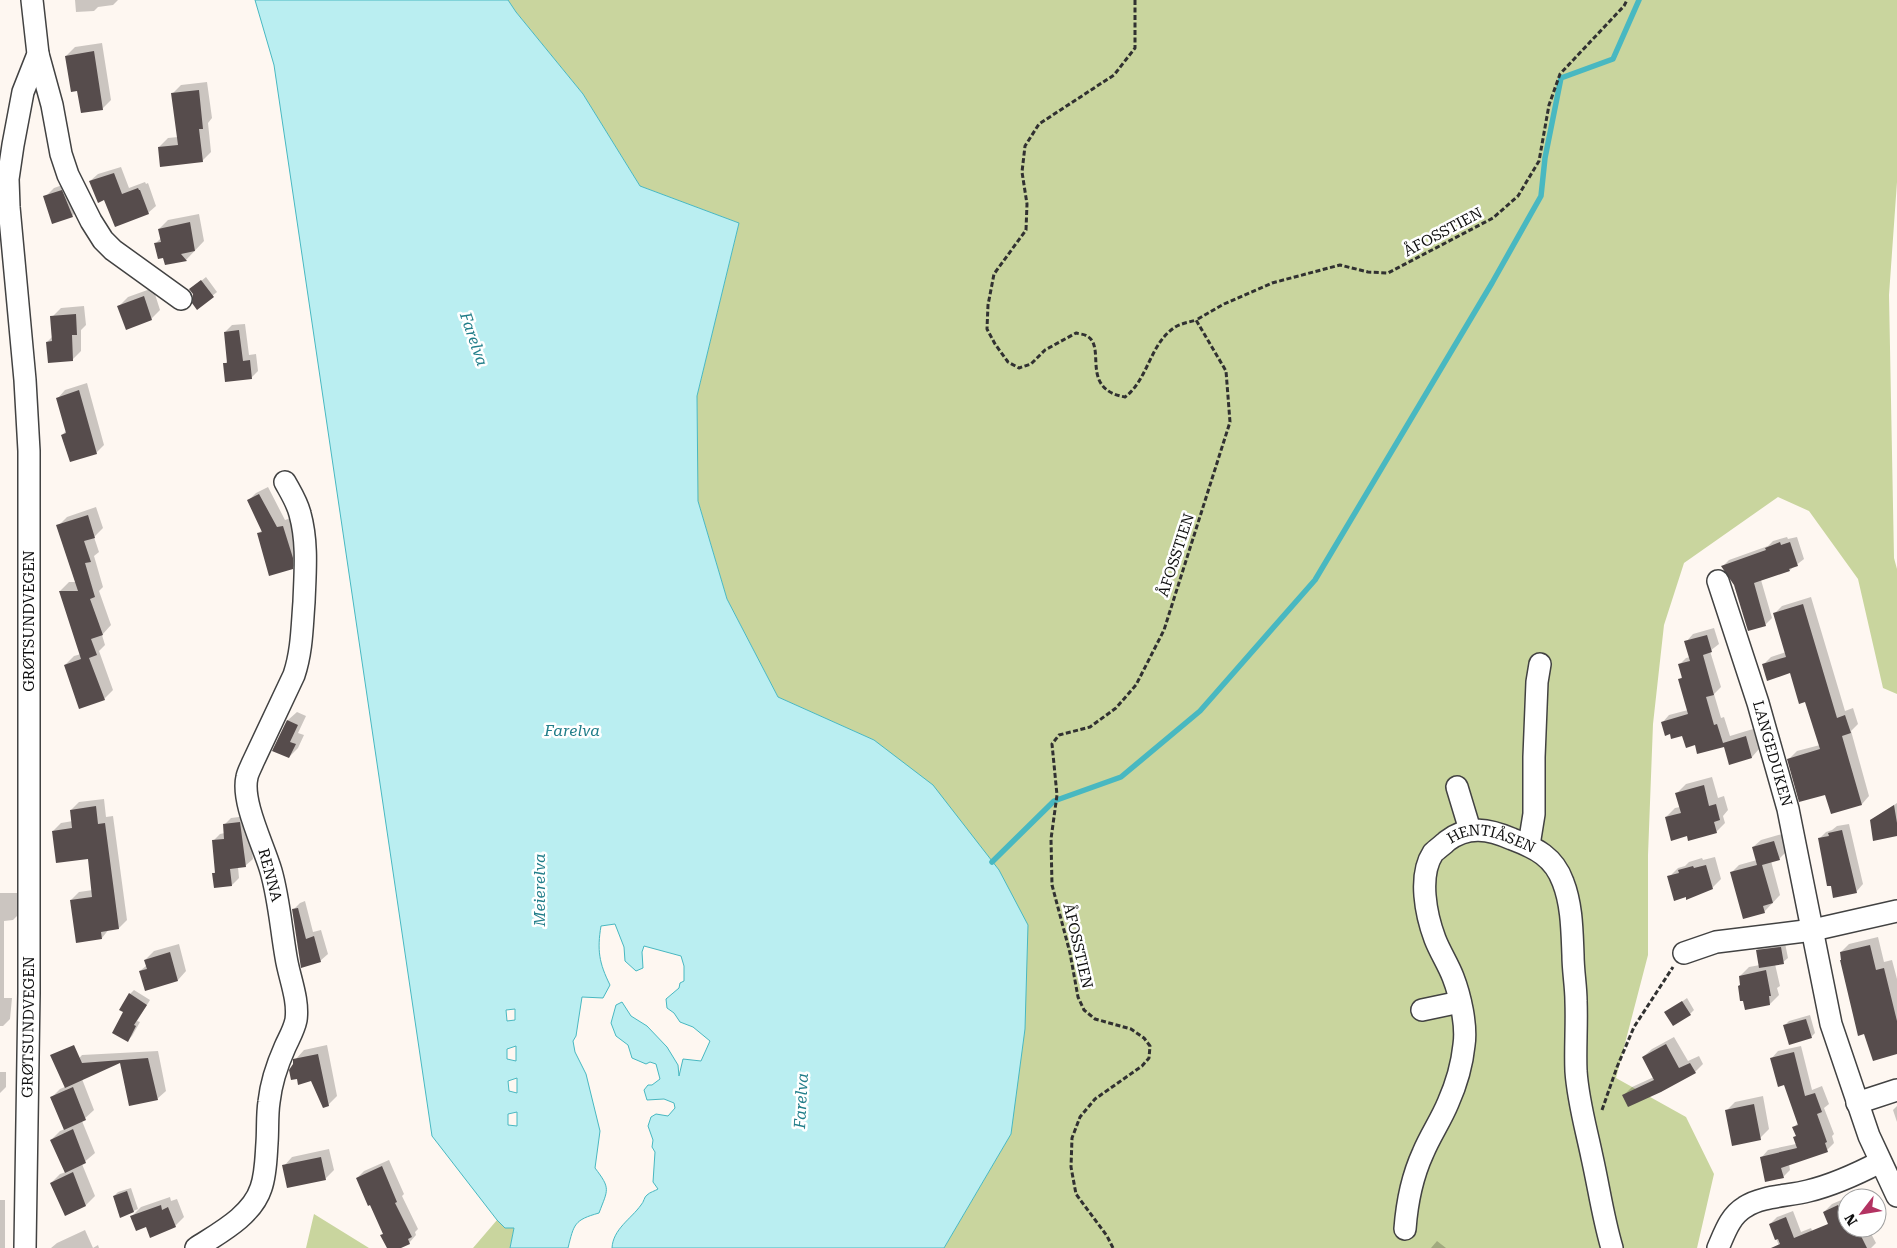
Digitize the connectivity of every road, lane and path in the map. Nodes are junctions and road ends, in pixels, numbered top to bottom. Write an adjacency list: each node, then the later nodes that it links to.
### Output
1 (32, 0): 4 (street, GRØTSUNDVEGEN)
2 (1135, 0): 6 (path)
3 (1627, 0): 6 (path, ÅFOSSTIEN)
4 (38, 54): 5 (street); 24 (street, GRØTSUNDVEGEN)
5 (181, 299)
6 (1196, 320): 26 (path, ÅFOSSTIEN)
7 (285, 482): 25 (street, RENNA)
8 (1718, 581): 14 (street, LANGEDUKEN)
9 (1540, 664): 12 (street)
10 (1458, 787): 11 (street)
11 (1470, 830): 12 (street, HENTIÅSEN); 16 (street, HENTIÅSEN)
12 (1529, 845): 27 (street, HENTIÅSEN)
13 (1897, 911): 14 (street)
14 (1813, 930): 15 (street); 19 (street, LANGEDUKEN)
15 (1684, 953): 20 (path)
16 (1460, 1002): 17 (street); 23 (street, HENTIÅSEN)
17 (1422, 1010)
18 (1897, 1090): 19 (street)
19 (1857, 1103): 21 (street, LANGEDUKEN)
20 (1602, 1116)
21 (1880, 1162): 22 (street, LANGEDUKEN); 28 (street)
22 (1897, 1196)
23 (1405, 1229)
24 (25, 1248)
25 (196, 1248)
26 (1112, 1248)
27 (1612, 1248)
28 (1718, 1248)

